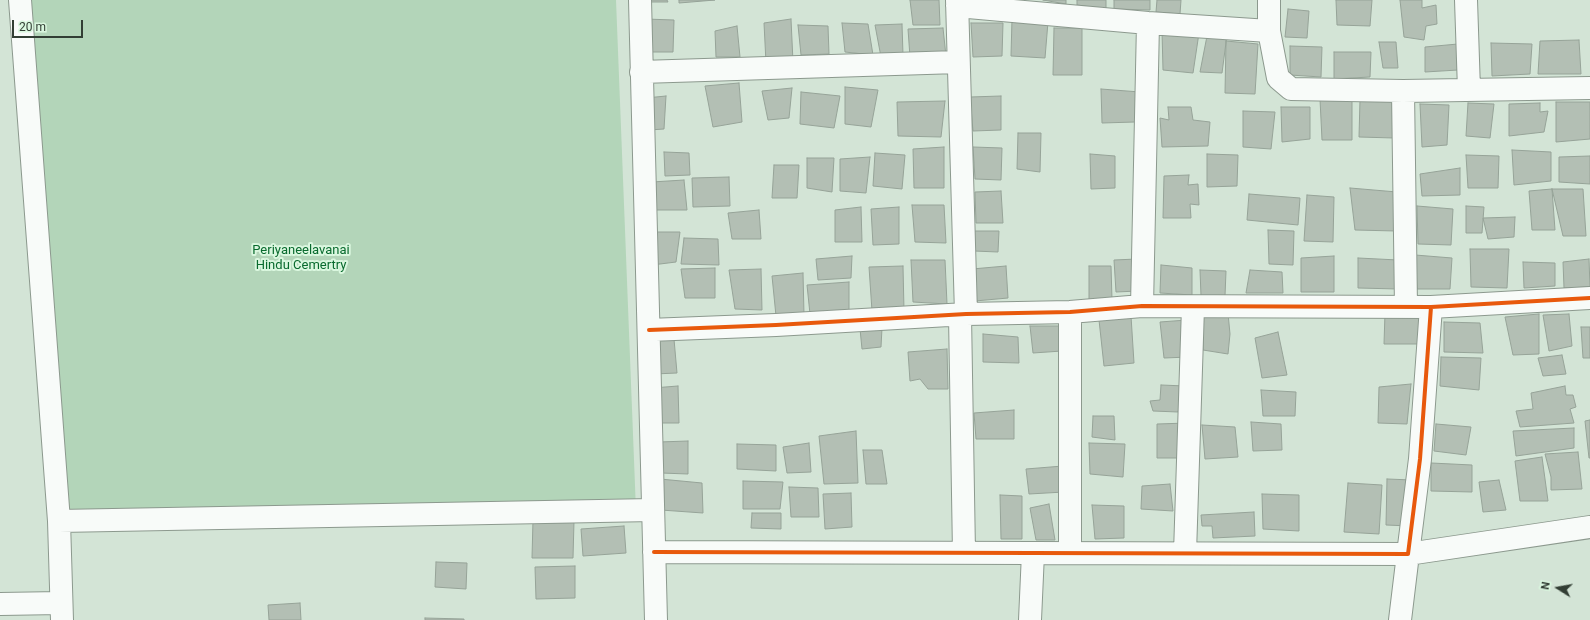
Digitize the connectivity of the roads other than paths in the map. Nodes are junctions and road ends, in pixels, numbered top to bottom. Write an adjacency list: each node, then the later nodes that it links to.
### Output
1 (20, 0): 22 (street)
2 (640, 0): 9 (street)
3 (1269, 0): 7 (street)
4 (1466, 0): 11 (street)
5 (957, 3): 6 (street); 8 (street)
6 (1148, 23): 7 (street); 14 (street)
7 (1269, 31): 12 (street)
8 (958, 62): 9 (street); 19 (street)
9 (641, 72): 20 (street)
10 (1590, 88): 11 (street)
11 (1469, 90): 12 (street)
12 (1403, 91): 16 (street)
13 (1590, 298): 17 (street)
14 (1142, 306): 15 (street); 18 (street)
15 (1193, 307): 16 (street); 28 (street)
16 (1406, 307): 17 (street)
17 (1432, 307): 29 (street)
18 (1070, 312): 19 (street); 25 (street)
19 (963, 314): 20 (street); 26 (street)
20 (648, 330): 21 (street)
21 (653, 510): 22 (street); 24 (street)
22 (59, 521): 31 (street)
23 (1590, 527): 29 (street)
24 (654, 552): 26 (street); 32 (street)
25 (1070, 552): 27 (street); 28 (street)
26 (964, 553): 27 (street)
27 (1033, 553): 33 (street)
28 (1185, 553): 29 (street)
29 (1408, 554): 34 (street)
30 (0, 604): 31 (street)
31 (61, 612)
32 (656, 620)
33 (1030, 620)
34 (1400, 620)

